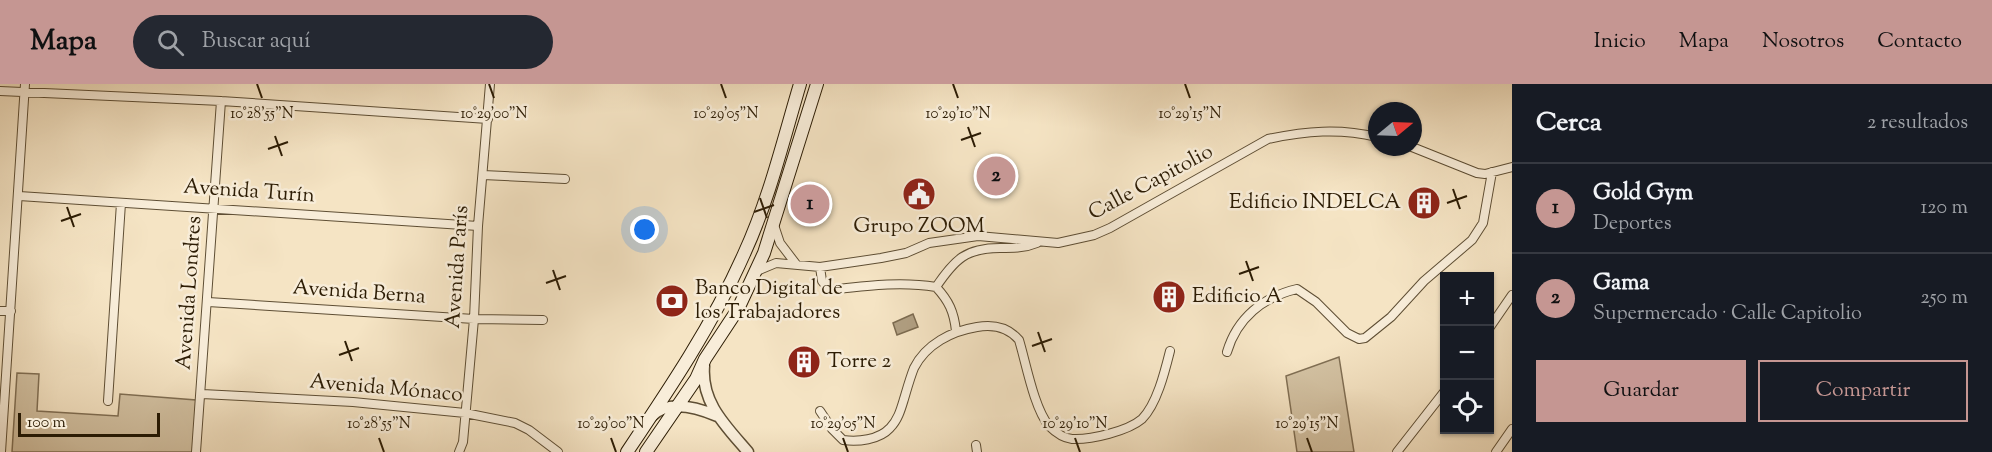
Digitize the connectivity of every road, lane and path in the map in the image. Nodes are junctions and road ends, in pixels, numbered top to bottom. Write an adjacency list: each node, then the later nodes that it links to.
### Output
1 (490, 84): 7 (street, Avenida París)
2 (800, 84): 42 (main road)
3 (817, 84): 17 (main road)
4 (25, 88): 5 (street); 6 (street); 14 (street)
5 (0, 91)
6 (221, 101): 7 (street); 16 (street, Avenida Londres)
7 (488, 119): 12 (street, Avenida París)
8 (1368, 135): 19 (street, Calle Capitolio)
9 (1422, 151): 11 (street)
10 (1512, 167): 11 (street)
11 (1492, 172): 33 (street)
12 (483, 175): 13 (street); 18 (street, Avenida París)
13 (565, 178)
14 (19, 196): 15 (street, Avenida Turín); 27 (street)
15 (121, 203): 16 (street, Avenida Turín); 37 (street)
16 (214, 207): 18 (street, Avenida Turín); 25 (street, Avenida Londres)
17 (774, 225): 20 (street); 22 (main road)
18 (478, 226): 28 (street, Avenida París)
19 (1039, 242): 21 (street, Calle Capitolio); 23 (street)
20 (796, 264): 21 (street, Calle Capitolio); 22 (street, Calle Capitolio)
21 (820, 267): 23 (street)
22 (754, 273): 34 (main road)
23 (936, 287): 31 (street)
24 (1512, 295): 30 (street)
25 (208, 302): 28 (street, Avenida Berna); 35 (street, Avenida Londres)
26 (0, 311): 27 (street)
27 (11, 311): 44 (street)
28 (474, 319): 29 (street, Avenida Berna); 40 (street, Avenida París)
29 (543, 320)
30 (1491, 326)
31 (957, 331): 32 (street); 39 (street)
32 (1170, 351)
33 (1227, 352)
34 (705, 359): 38 (main road); 41 (street)
35 (201, 394): 40 (street, Avenida Mónaco); 45 (street, Avenida Londres)
36 (1440, 397): 51 (street)
37 (108, 401)
38 (677, 407): 41 (street); 42 (street); 49 (main road)
39 (820, 411)
40 (465, 412): 46 (street, Avenida París); 47 (street, Avenida Mónaco)
41 (717, 416): 50 (street)
42 (650, 418): 48 (main road)
43 (1512, 429): 52 (street)
44 (1, 452)
45 (196, 452)
46 (459, 452)
47 (558, 452)
48 (627, 452)
49 (646, 452)
50 (748, 452)
51 (1397, 452)
52 (1497, 452)

